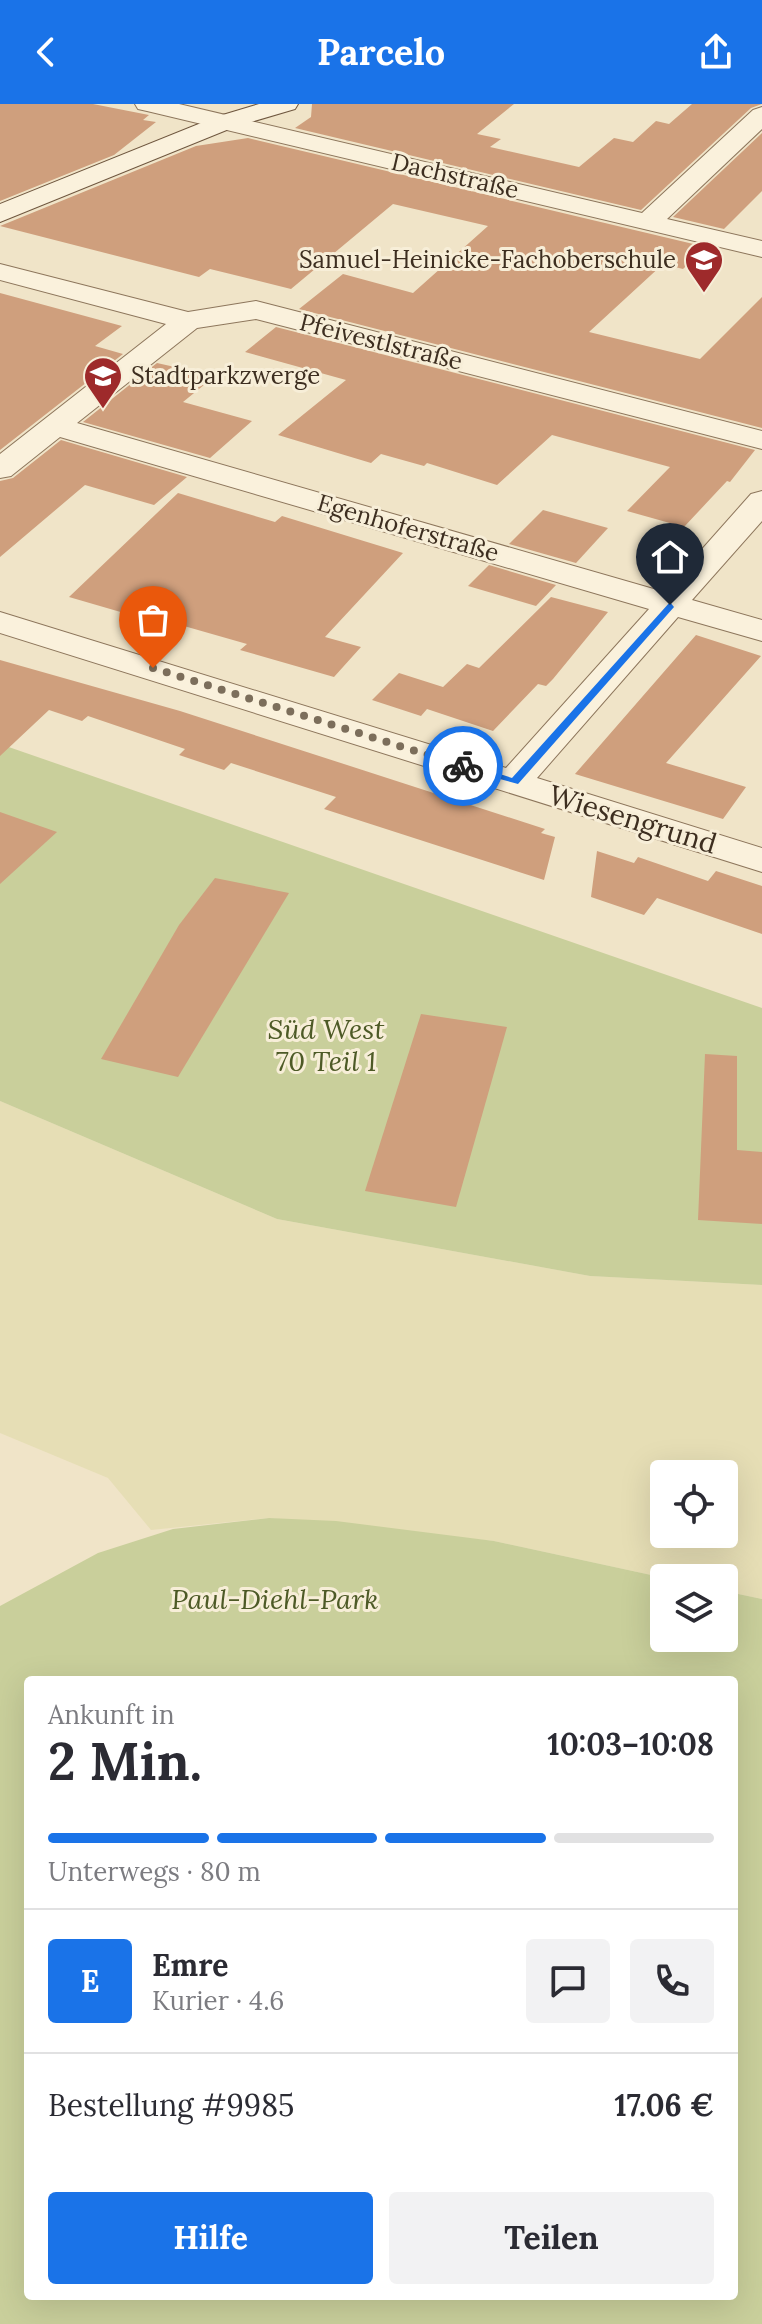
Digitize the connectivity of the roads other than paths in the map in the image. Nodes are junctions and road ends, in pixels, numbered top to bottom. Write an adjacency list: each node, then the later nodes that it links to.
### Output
1 (147, 104): 4 (street, Dachstraße)
2 (286, 104): 4 (street)
3 (762, 115): 6 (street)
4 (225, 122): 5 (street); 6 (street, Dachstraße)
5 (0, 214)
6 (648, 222): 7 (street, Dachstraße)
7 (762, 249)
8 (0, 272): 9 (street, Pfeivestlstraße)
9 (188, 321): 10 (street); 11 (street, Pfeivestlstraße)
10 (55, 426): 12 (street); 14 (street, Egenhoferstraße)
11 (762, 440)
12 (0, 469)
13 (762, 501): 14 (street)
14 (670, 605): 16 (street, Egenhoferstraße); 17 (street)
15 (0, 622): 17 (street, Wiesengrund)
16 (762, 631)
17 (514, 782): 18 (street, Wiesengrund)
18 (762, 860)

